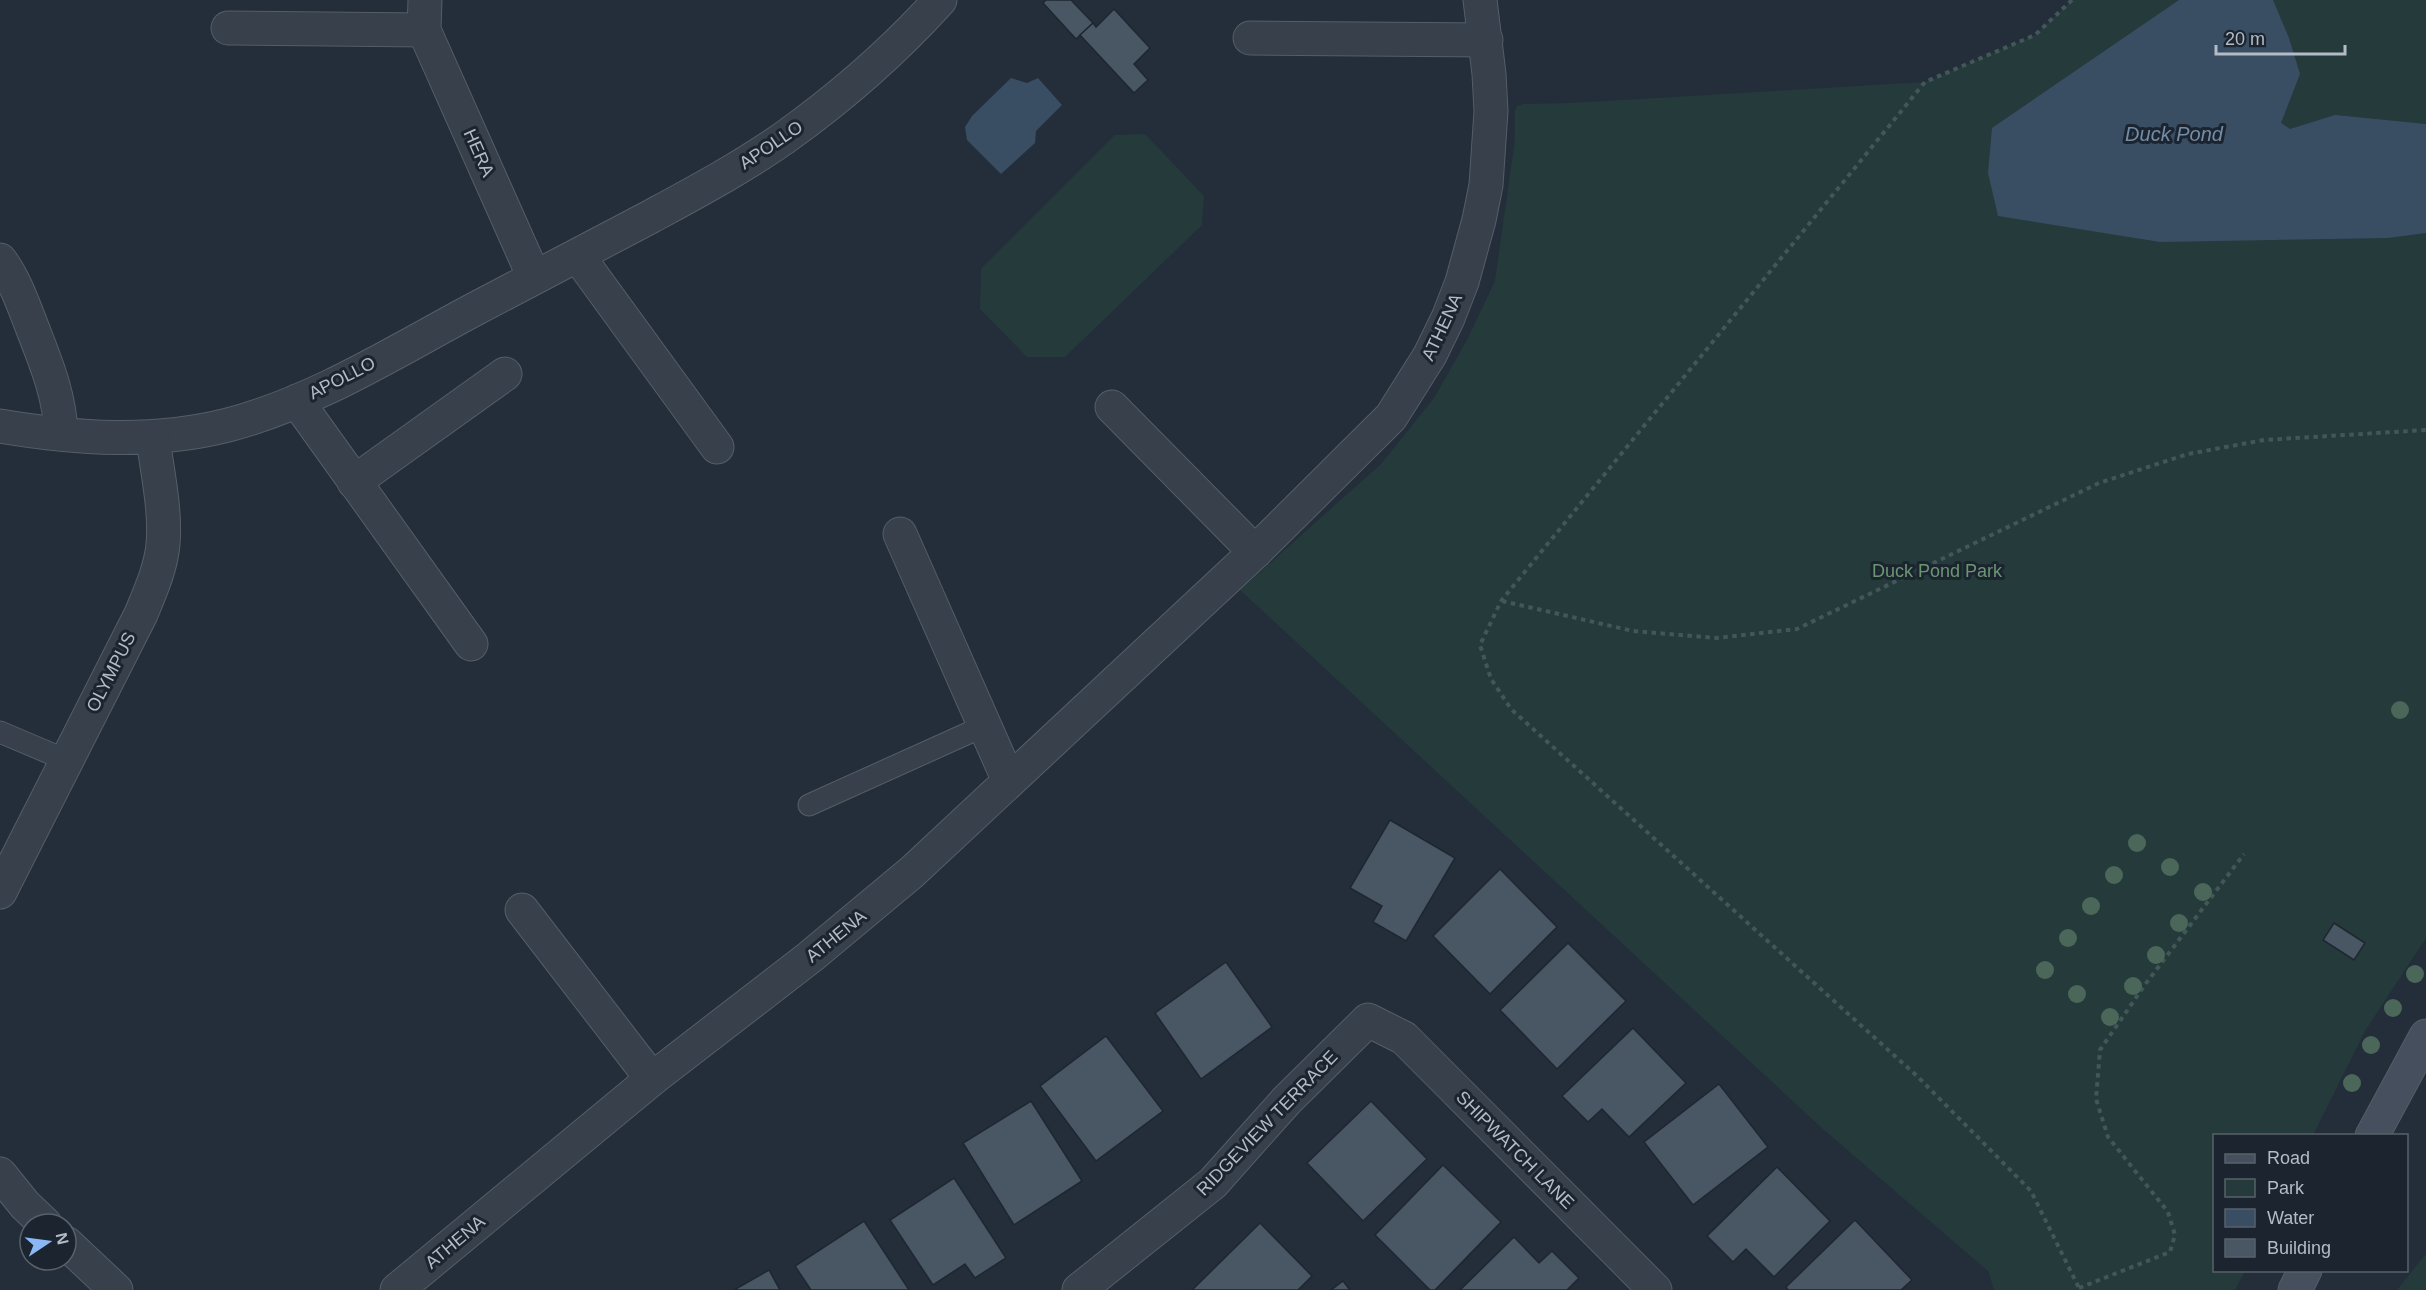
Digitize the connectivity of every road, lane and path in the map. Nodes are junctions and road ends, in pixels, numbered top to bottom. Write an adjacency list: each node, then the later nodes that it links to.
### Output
1 (940, 0): 8 (street, APOLLO)
2 (1480, 0): 7 (street, ATHENA)
3 (2072, 0): 22 (path)
4 (424, 15): 5 (street, HERA); 10 (street, HERA)
5 (228, 28)
6 (1250, 38): 7 (street)
7 (1486, 40): 21 (street, ATHENA)
8 (578, 256): 10 (street, APOLLO); 18 (street)
9 (0, 260): 16 (street)
10 (534, 277): 12 (street, APOLLO)
11 (506, 374): 19 (street)
12 (297, 401): 17 (street, APOLLO); 19 (street, APOLLO)
13 (1112, 407): 21 (street)
14 (0, 426): 16 (street, APOLLO)
15 (2426, 429): 22 (path)
16 (61, 434): 17 (street, APOLLO)
17 (153, 438): 26 (street, OLYMPUS)
18 (717, 447)
19 (354, 482): 23 (street, APOLLO)
20 (900, 534): 24 (street)
21 (1255, 552): 27 (street, ATHENA)
22 (1501, 601): 41 (path)
23 (471, 644)
24 (984, 726): 27 (street); 28 (lane)
25 (0, 732): 26 (lane)
26 (66, 760): 30 (street, OLYMPUS)
27 (1009, 781): 34 (street, ATHENA)
28 (810, 805)
29 (2244, 854): 41 (path)
30 (0, 892)
31 (522, 910): 34 (street)
32 (1368, 1020): 40 (street, RIDGEVIEW TERRACE); 44 (street, SHIPWATCH LANE)
33 (2426, 1036): 35 (street)
34 (652, 1079): 43 (street, ATHENA)
35 (2373, 1134)
36 (0, 1174): 37 (street)
37 (32, 1212)
38 (78, 1254): 42 (street)
39 (2304, 1272): 45 (street)
40 (1085, 1288)
41 (2079, 1289)
42 (116, 1290)
43 (398, 1290)
44 (1655, 1290)
45 (2295, 1290)

